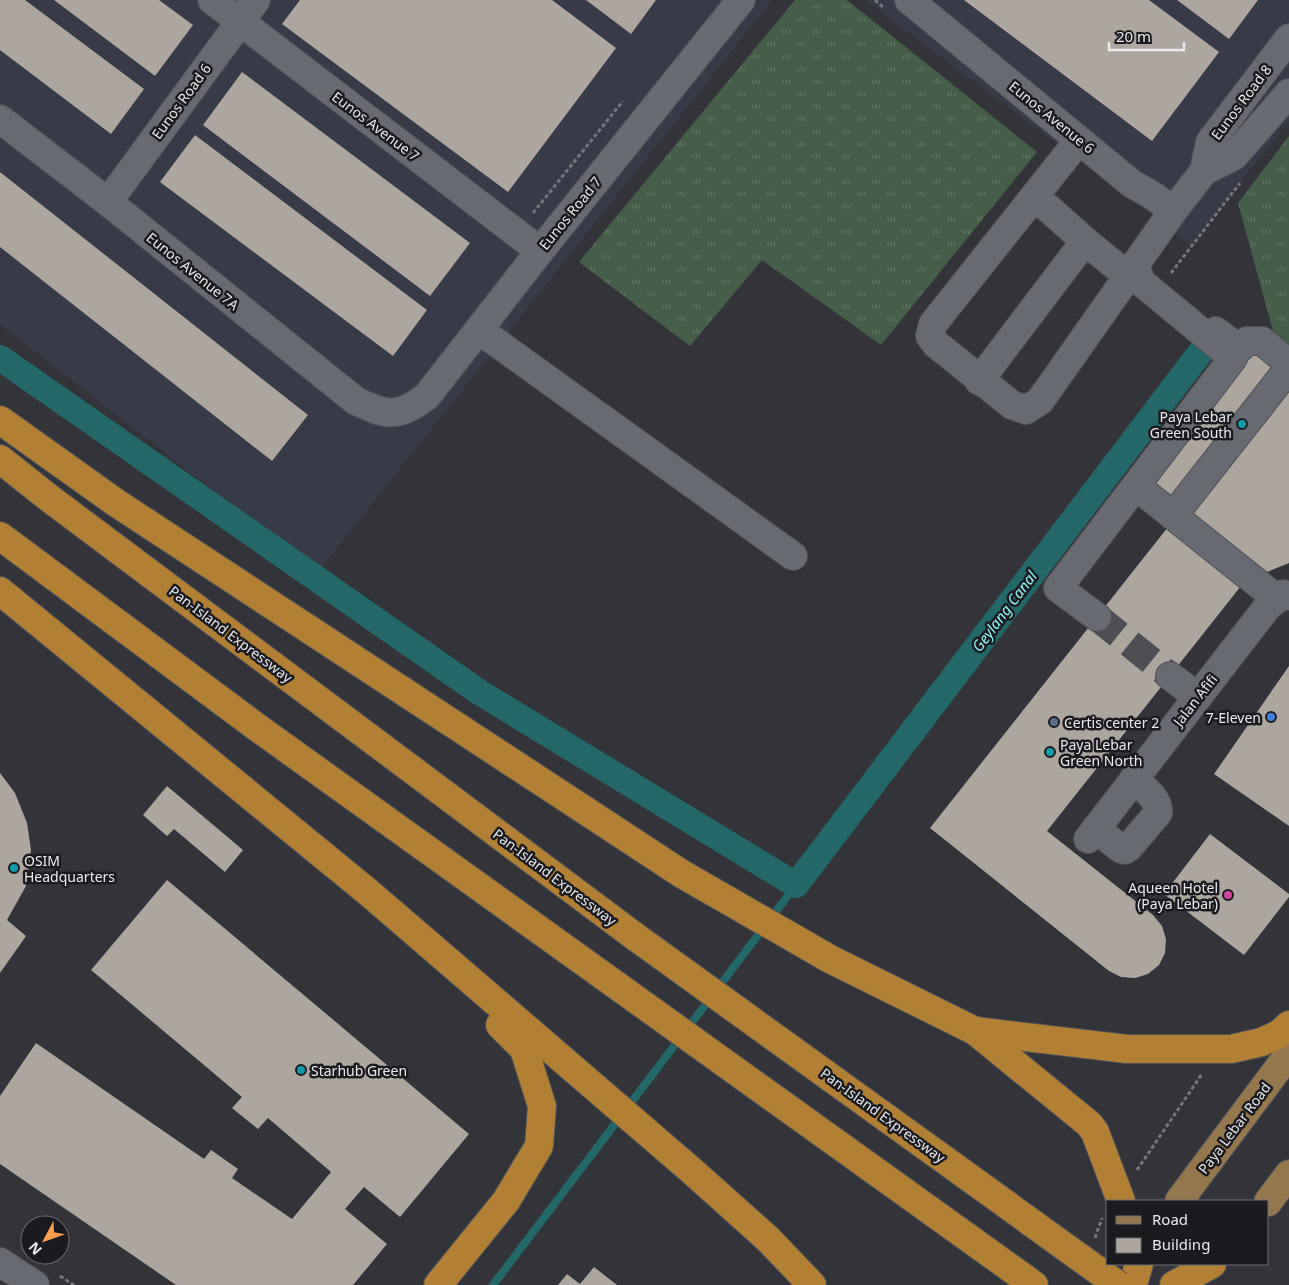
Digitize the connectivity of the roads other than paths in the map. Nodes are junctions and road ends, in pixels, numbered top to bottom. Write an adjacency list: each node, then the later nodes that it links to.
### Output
1 (212, 0): 5 (street, Eunos Avenue 7)
2 (256, 0): 5 (street, Eunos Road 6)
3 (741, 0): 15 (street, Eunos Road 7)
4 (909, 0): 9 (street, Eunos Avenue 6)
5 (239, 21): 12 (street, Eunos Road 6); 15 (street, Eunos Avenue 7)
6 (1289, 38): 10 (street, Eunos Road 8)
7 (1289, 93): 10 (street, Eunos Road 8)
8 (0, 119): 12 (street, Eunos Avenue 7A)
9 (1079, 140): 11 (street); 13 (street, Eunos Avenue 6)
10 (1199, 178): 13 (street)
11 (1033, 200): 14 (street); 19 (street)
12 (108, 202): 20 (street, Eunos Avenue 7A)
13 (1173, 211): 16 (street)
14 (1085, 241): 19 (street); 19 (street)
15 (540, 251): 17 (street, Eunos Road 7)
16 (1135, 265): 18 (street); 18 (street)
17 (479, 330): 20 (street, Eunos Road 7); 26 (street)
18 (1236, 354): 23 (street); 24 (street)
19 (979, 380)
20 (391, 413)
21 (0, 420): 35 (highway)
22 (0, 459): 51 (highway, Pan-Island Expressway, bridge)
23 (1136, 486): 24 (street); 29 (street)
24 (1173, 516): 28 (street)
25 (0, 536): 50 (highway)
26 (793, 556)
27 (0, 591): 33 (highway)
28 (1283, 597): 31 (street, Jalan Afifi)
29 (1096, 617)
30 (1170, 676): 31 (street)
31 (1198, 696): 32 (street, Jalan Afifi)
32 (1134, 779): 32 (street, Jalan Afifi)
33 (368, 892): 48 (highway); 49 (highway)
34 (1289, 1025): 35 (highway)
35 (975, 1031): 38 (highway)
36 (1289, 1054): 39 (main road, Paya Lebar Road)
37 (1289, 1174): 40 (main road)
38 (1121, 1200)
39 (1180, 1200)
40 (1269, 1201)
41 (0, 1262): 47 (street)
42 (1131, 1265): 51 (main road)
43 (1139, 1265): 52 (highway)
44 (1157, 1265): 53 (highway)
45 (1210, 1265): 54 (highway)
46 (1220, 1265): 55 (main road)
47 (35, 1285)
48 (438, 1285)
49 (812, 1285)
50 (1034, 1285)
51 (1117, 1285)
52 (1133, 1285)
53 (1152, 1285)
54 (1174, 1285)
55 (1206, 1285)

